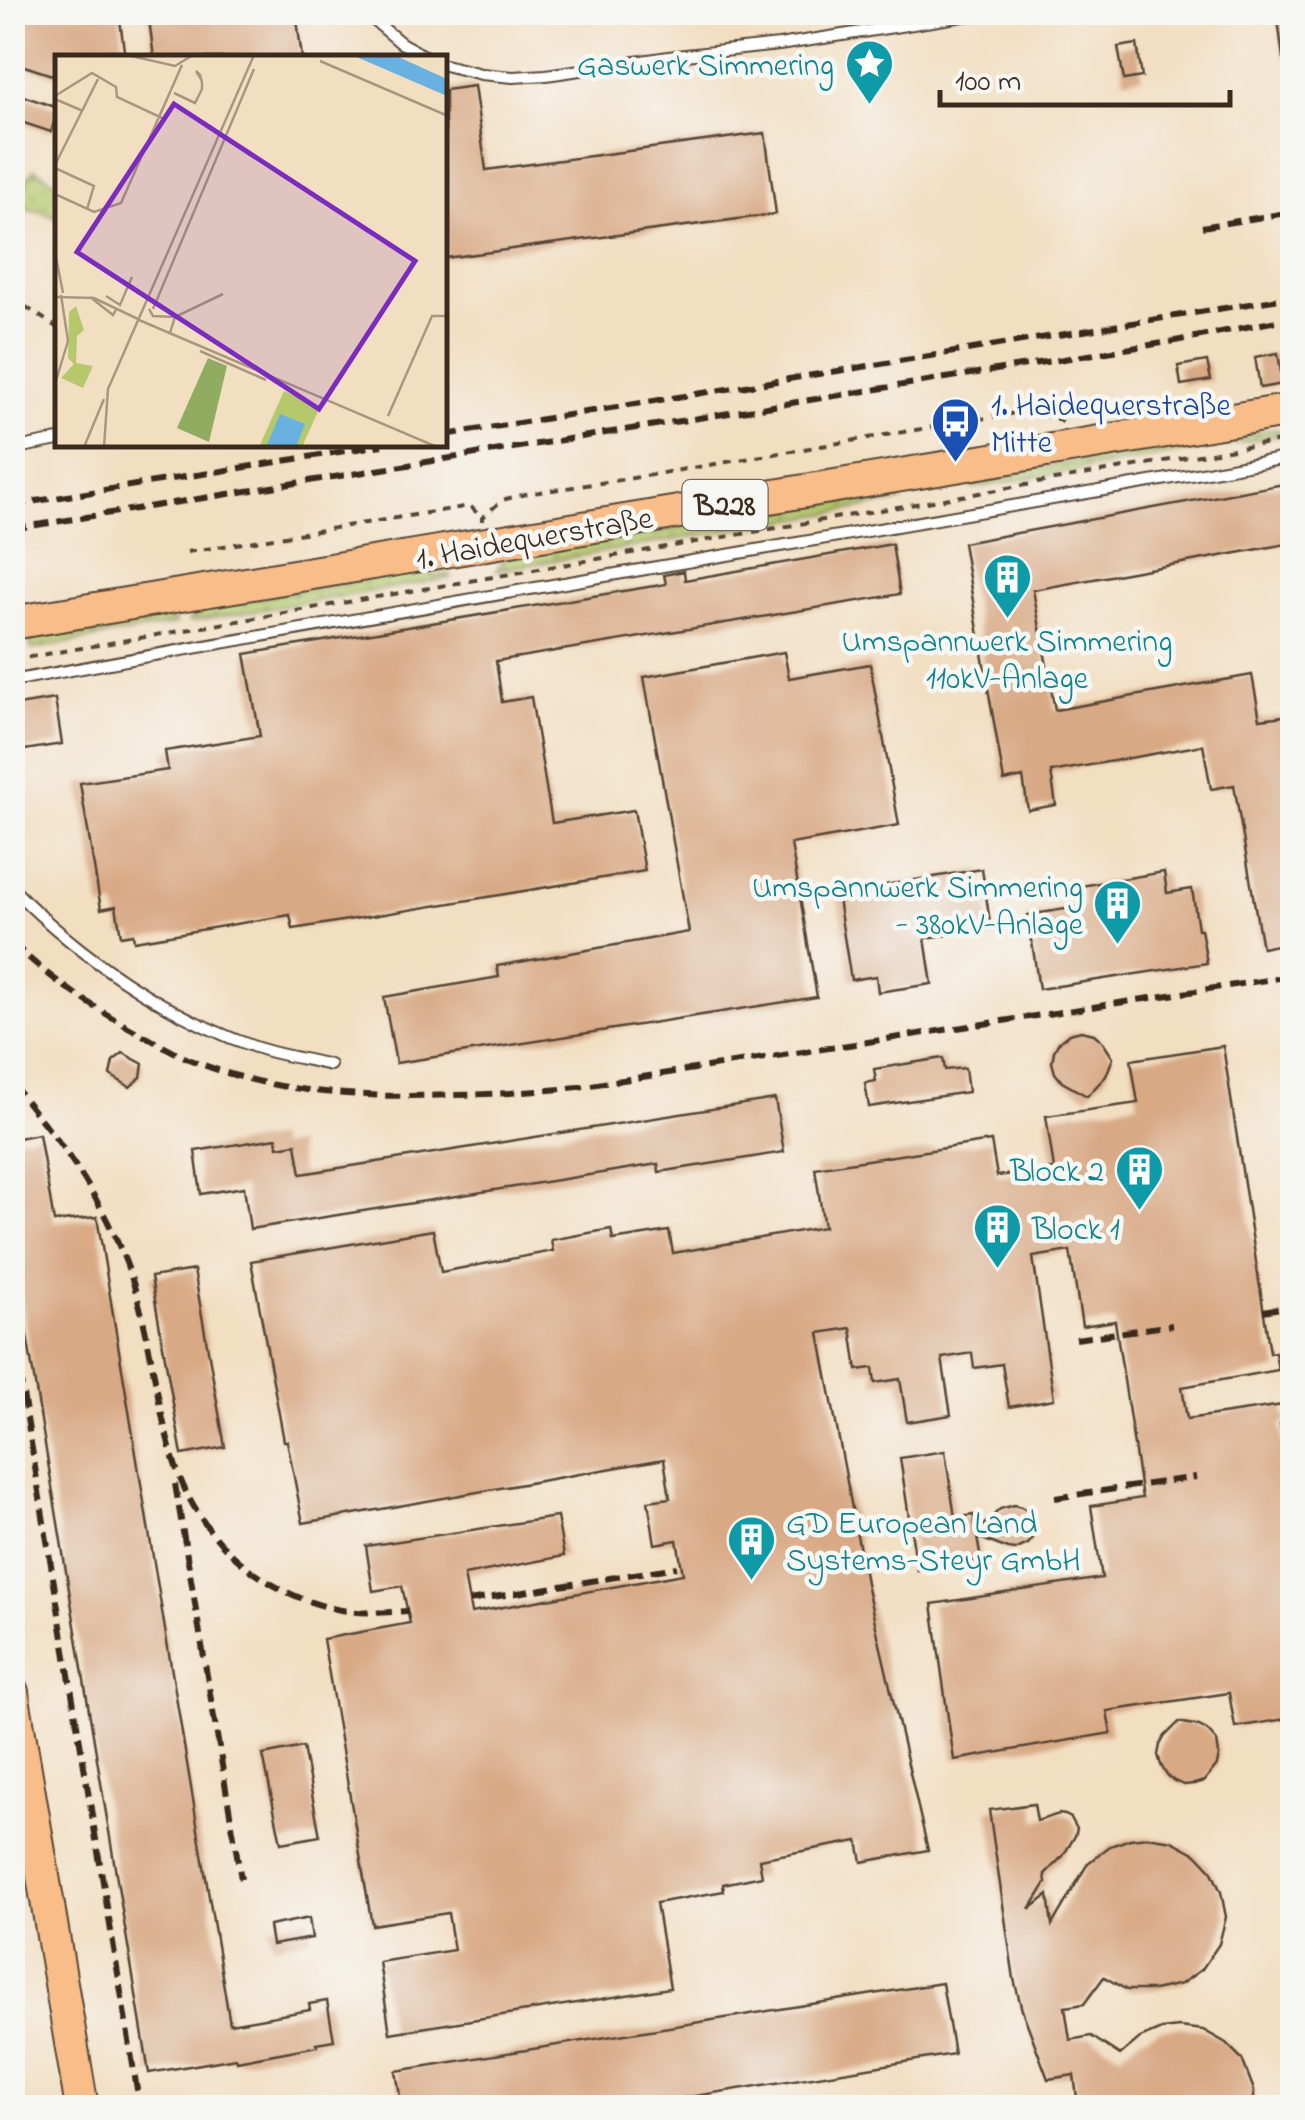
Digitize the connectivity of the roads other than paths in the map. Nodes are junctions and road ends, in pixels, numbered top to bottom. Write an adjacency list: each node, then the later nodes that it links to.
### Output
1 (364, 12): 3 (lane)
2 (989, 12): 4 (lane)
3 (422, 55)
4 (448, 66)
5 (1292, 410): 9 (main road, 1. Haidequerstraße / B228)
6 (55, 441): 7 (lane)
7 (12, 449)
8 (1292, 457): 10 (lane)
9 (12, 623)
10 (12, 681)
11 (12, 888): 12 (lane)
12 (330, 1065)
13 (12, 1692): 14 (main road)
14 (82, 2108)

